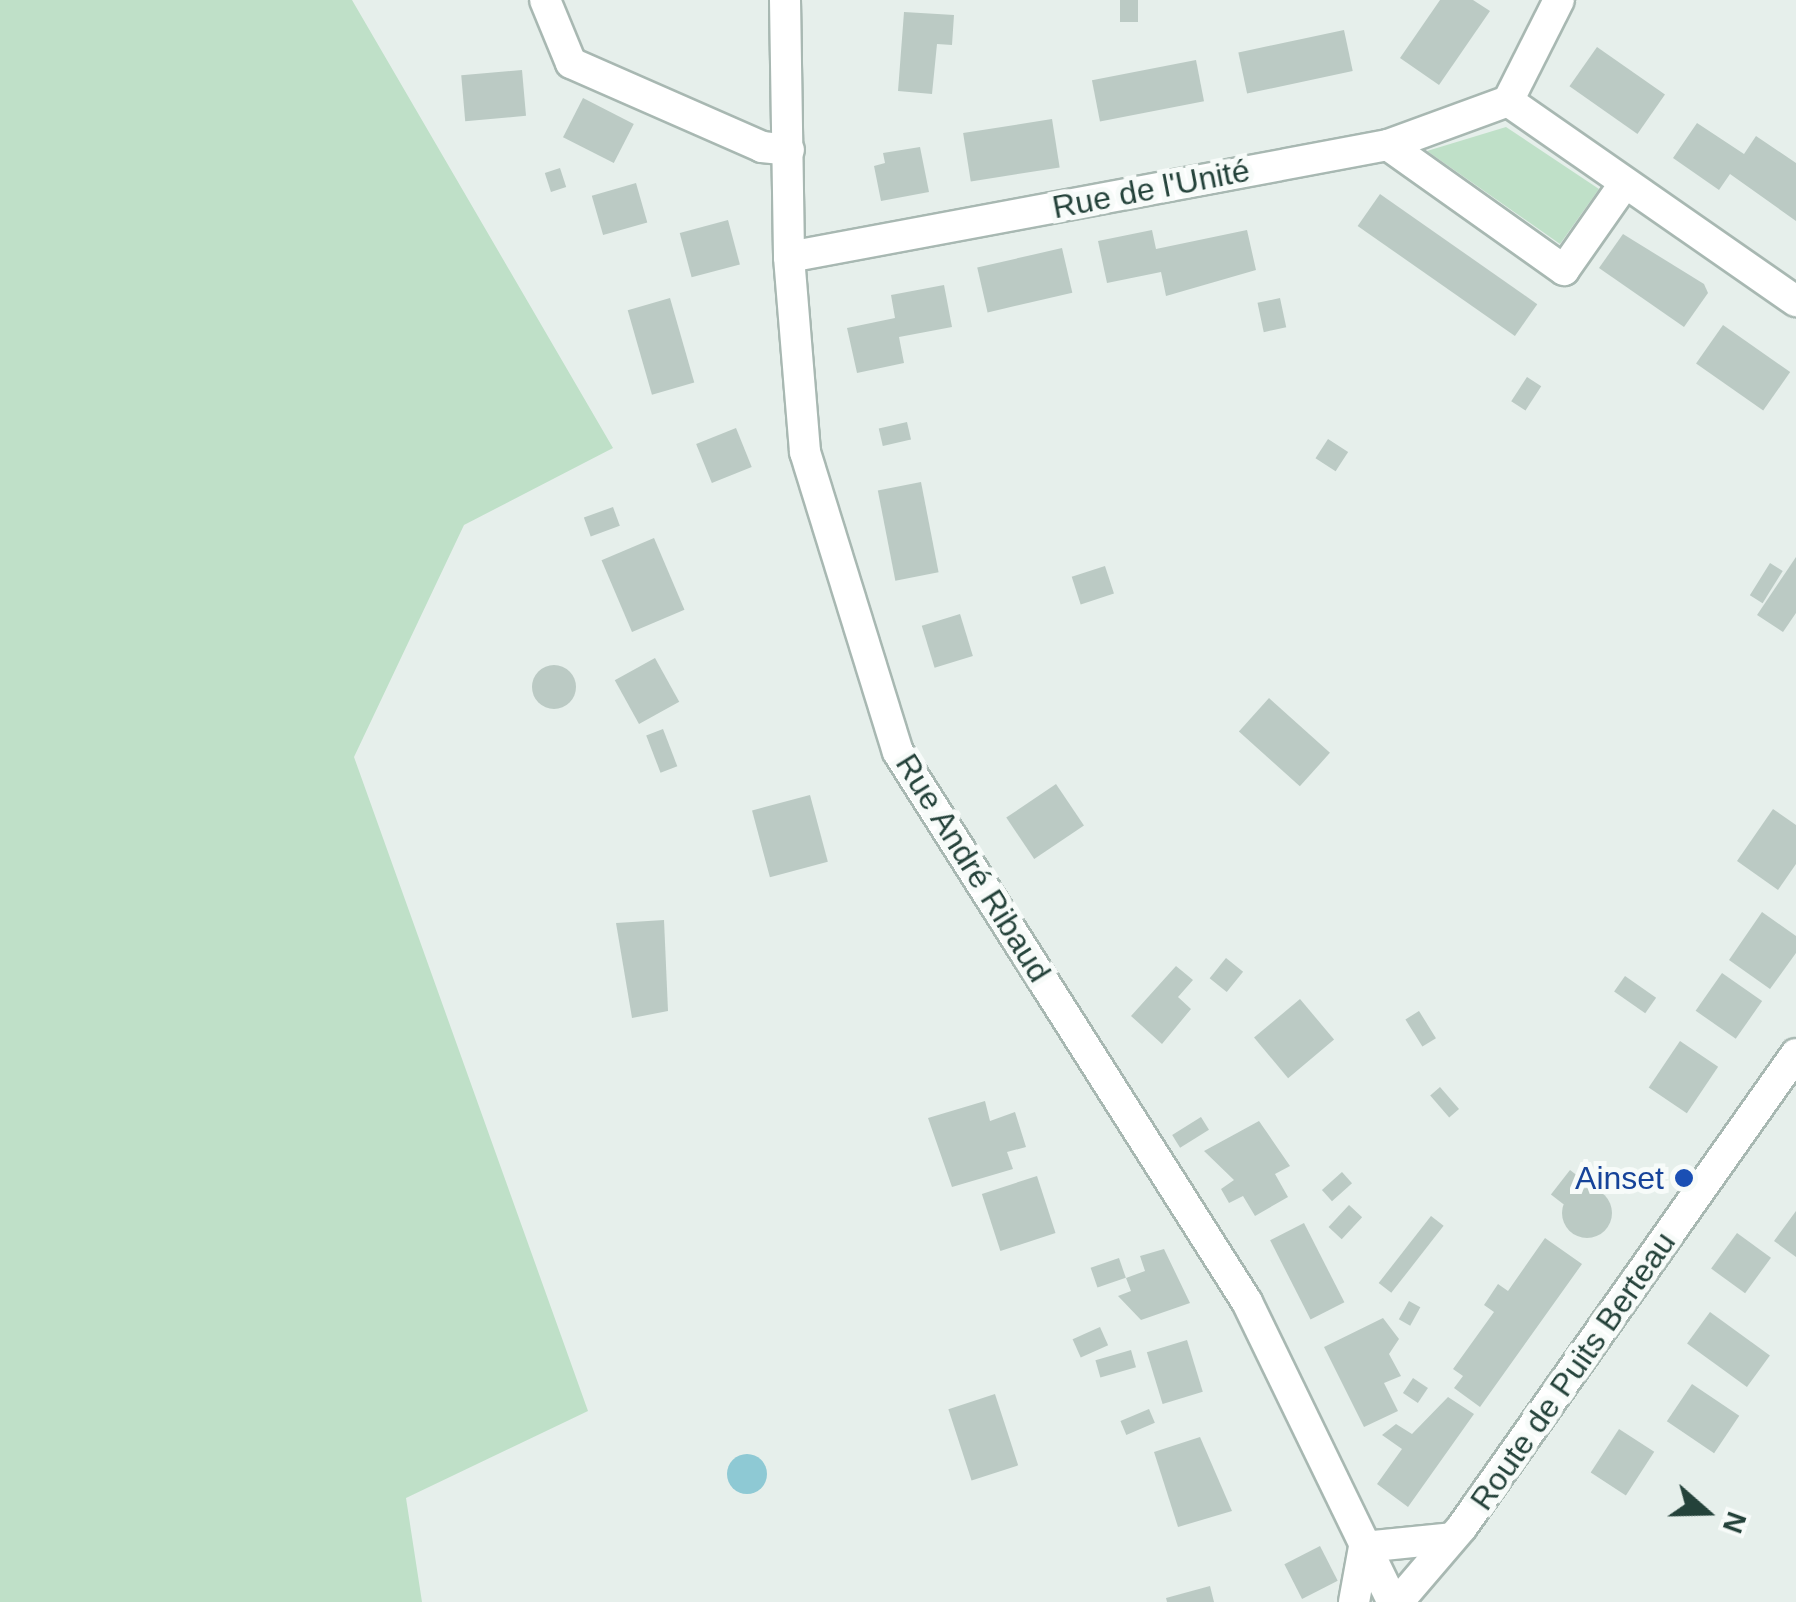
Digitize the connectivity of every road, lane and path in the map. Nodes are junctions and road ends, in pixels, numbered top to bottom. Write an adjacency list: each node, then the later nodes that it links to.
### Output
1 (546, 0): 6 (street)
2 (785, 0): 6 (street, Rue André Ribaud)
3 (1559, 0): 4 (street)
4 (1508, 101): 5 (street, Rue de l'Unité); 7 (street)
5 (1388, 145): 7 (street); 8 (street, Rue de l'Unité)
6 (789, 150): 8 (street, Rue André Ribaud)
7 (1626, 183): 9 (street)
8 (789, 256): 12 (street, Rue André Ribaud)
9 (1796, 301)
10 (1796, 1054): 11 (street, Route de Puits Berteau)
11 (1452, 1538): 12 (street, Route de Puits Berteau); 15 (street, Route de Puits Berteau); 16 (street, Route de Puits Berteau)
12 (1364, 1548): 13 (street); 15 (street, Rue André Ribaud)
13 (1354, 1602)
14 (1373, 1602): 15 (street)
15 (1394, 1602)
16 (1429, 1602)

